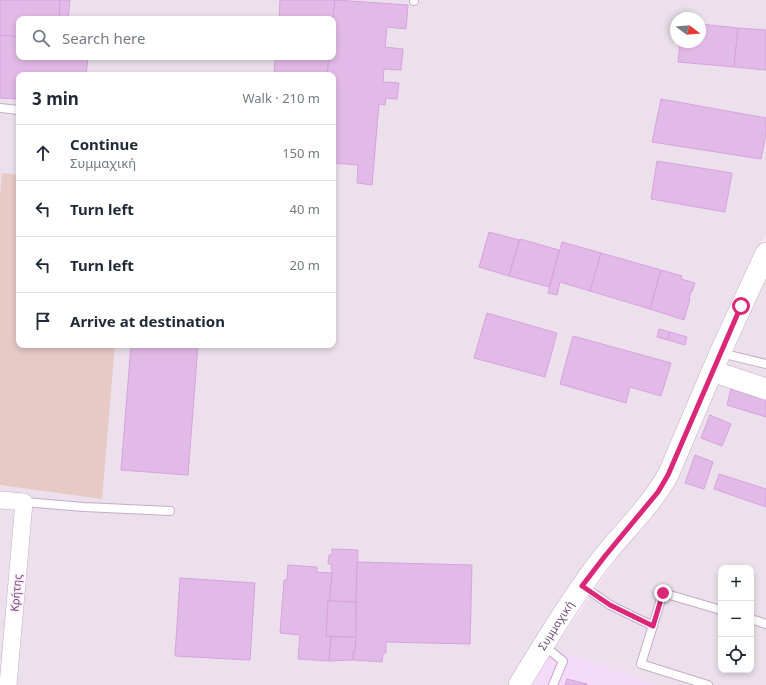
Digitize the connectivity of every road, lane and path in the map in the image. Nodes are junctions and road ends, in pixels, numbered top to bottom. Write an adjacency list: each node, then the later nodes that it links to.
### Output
1 (0, 108): 2 (lane)
2 (16, 110)
3 (766, 253): 4 (street, Συμμαχική)
4 (716, 362): 5 (lane); 6 (street); 10 (street, Συμμαχική)
5 (766, 364)
6 (766, 389)
7 (0, 500): 8 (street)
8 (24, 502): 9 (lane); 16 (street, Κρήτης)
9 (170, 511)
10 (582, 586): 14 (lane); 15 (street, Συμμαχική)
11 (718, 609): 14 (lane)
12 (754, 620): 13 (lane)
13 (766, 624)
14 (653, 626): 19 (lane)
15 (543, 645): 17 (street, Συμμαχική); 18 (lane)
16 (8, 685)
17 (519, 685)
18 (553, 685)
19 (708, 685)

